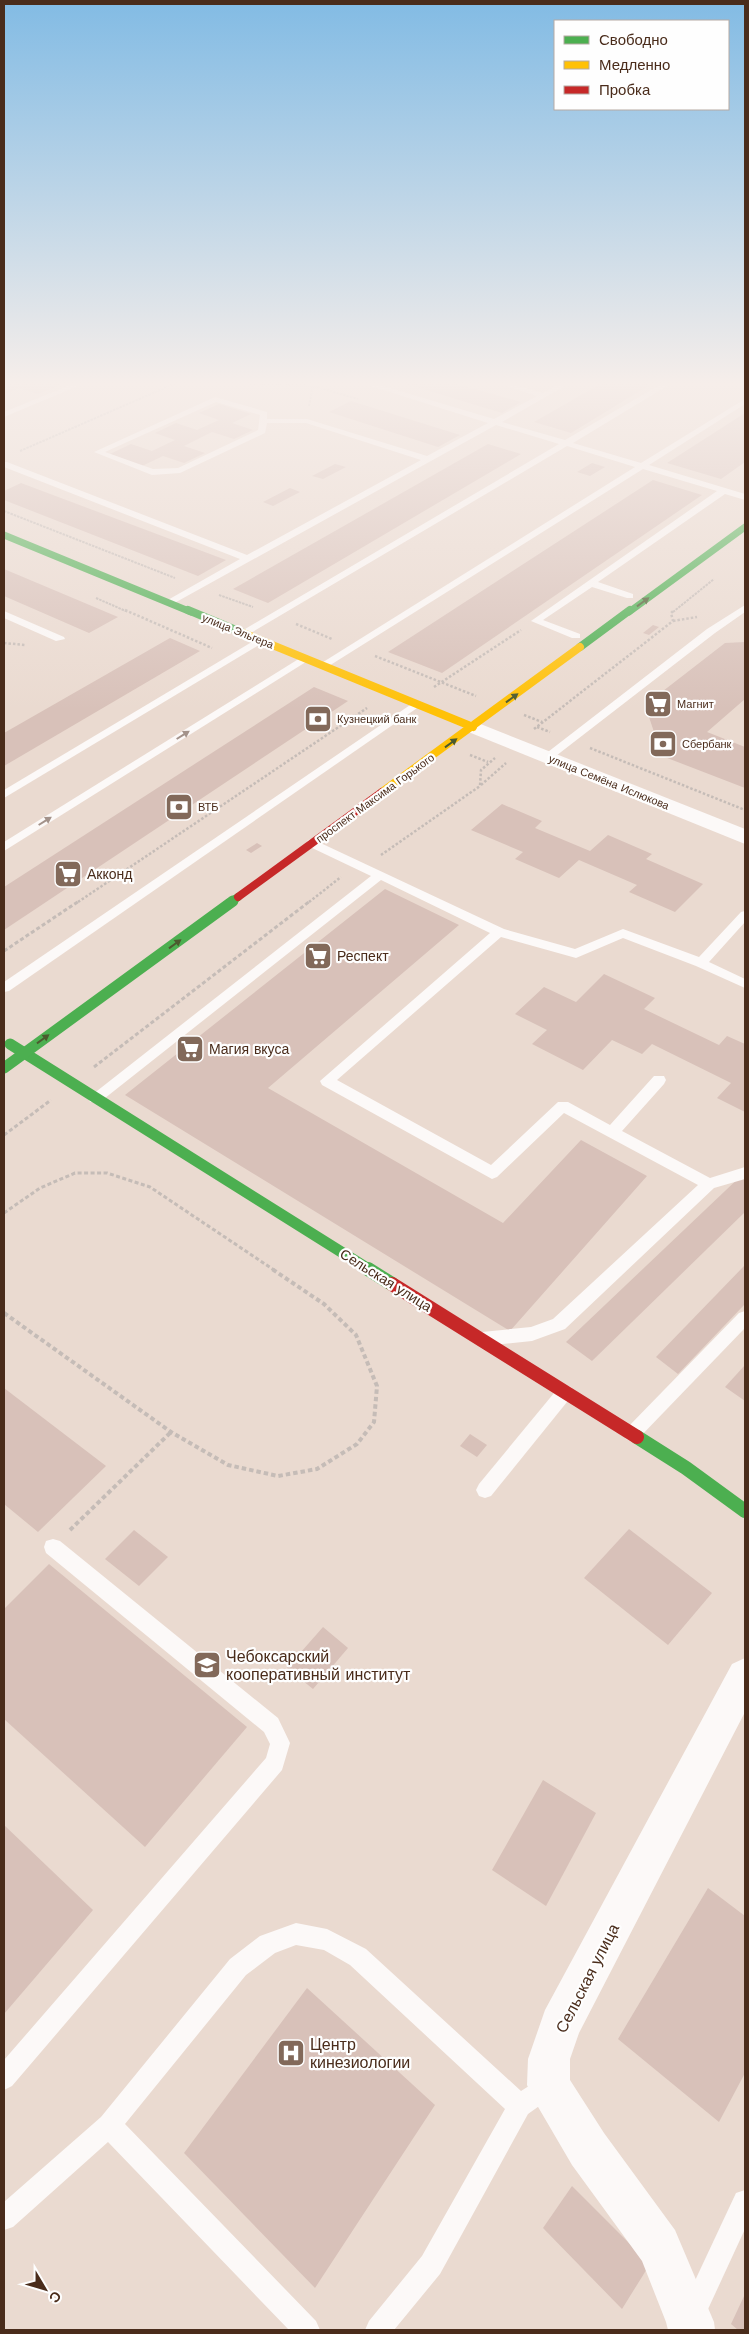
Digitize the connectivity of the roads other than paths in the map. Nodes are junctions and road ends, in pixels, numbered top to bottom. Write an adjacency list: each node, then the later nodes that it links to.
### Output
1 (76, 492): 11 (lane)
2 (368, 492): 11 (lane)
3 (483, 492): 18 (lane)
4 (599, 492): 24 (lane)
5 (722, 492): 13 (lane)
6 (730, 492): 7 (lane)
7 (745, 497)
8 (745, 513): 12 (main road)
9 (745, 527): 26 (main road, проспект Максима Горького, one-way to 9)
10 (4, 535): 15 (main road, улица Эльгера)
11 (248, 559): 15 (lane)
12 (653, 580)
13 (591, 583): 14 (lane); 19 (lane)
14 (634, 593): 19 (main road)
15 (169, 602): 18 (main road, улица Эльгера)
16 (745, 608): 28 (lane)
17 (4, 614): 20 (lane)
18 (244, 634): 21 (main road, улица Эльгера)
19 (576, 636): 22 (main road)
20 (60, 639)
21 (260, 640): 23 (main road, улица Эльгера); 29 (lane)
22 (553, 652)
23 (305, 658): 24 (main road, улица Эльгера); 32 (lane, one-way to 23)
24 (324, 666): 25 (main road, улица Эльгера)
25 (416, 704): 26 (main road, улица Эльгера); 38 (lane)
26 (468, 719): 27 (main road, проспект Максима Горького); 28 (street, улица Семёна Ислюкова); 31 (main road, проспект Максима Горького, one-way to 26)
27 (444, 730)
28 (548, 757): 30 (street, улица Семёна Ислюкова)
29 (4, 795)
30 (745, 837)
31 (312, 843): 33 (lane); 40 (main road, проспект Максима Горького, one-way to 31)
32 (4, 847)
33 (380, 875): 35 (lane); 43 (lane)
34 (745, 915): 36 (lane)
35 (499, 932): 36 (lane); 44 (lane)
36 (701, 963): 37 (lane)
37 (745, 984)
38 (4, 988)
39 (9, 1042): 40 (main road, Сельская улица)
40 (24, 1053): 41 (main road, проспект Максима Горького); 43 (main road, Сельская улица)
41 (4, 1068)
42 (659, 1080): 44 (lane)
43 (95, 1098): 48 (main road, Сельская улица)
44 (612, 1132): 46 (lane)
45 (745, 1173): 46 (lane)
46 (709, 1184): 48 (lane)
47 (745, 1318): 50 (lane)
48 (481, 1339): 49 (main road, Сельская улица)
49 (565, 1392): 50 (main road, Сельская улица); 51 (lane)
50 (632, 1434): 52 (main road, Сельская улица)
51 (485, 1490)
52 (745, 1511)
53 (53, 1547): 55 (lane)
54 (745, 1676): 56 (street, Сельская улица)
55 (4, 2078)
56 (535, 2095): 57 (lane); 60 (street); 62 (lane)
57 (109, 2125): 59 (lane); 61 (lane)
58 (745, 2202): 60 (lane)
59 (4, 2218)
60 (690, 2326)
61 (307, 2330)
62 (378, 2330)

